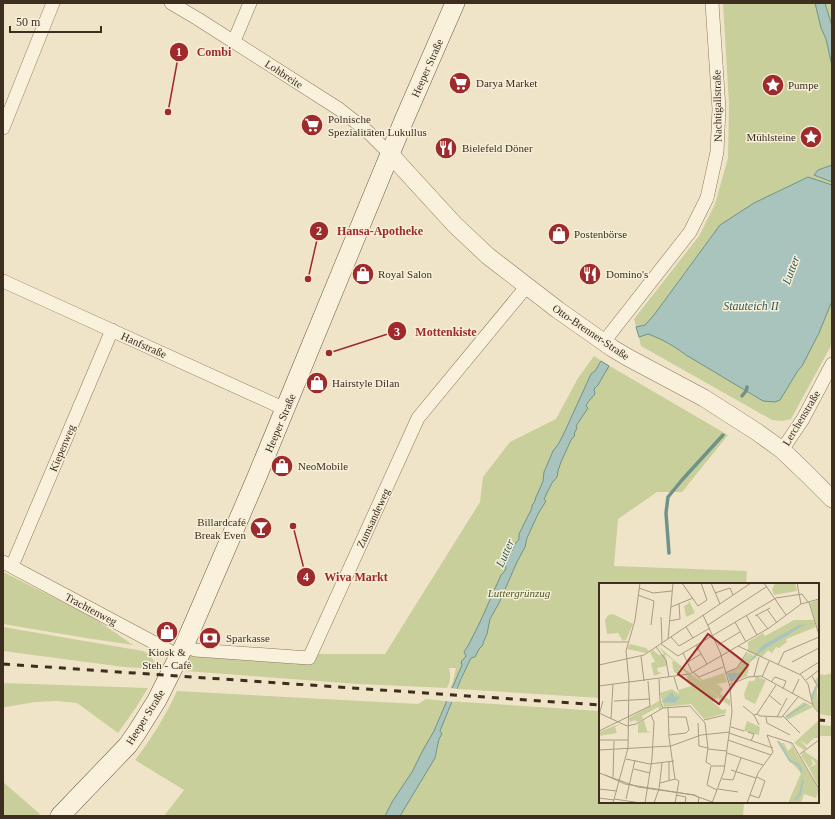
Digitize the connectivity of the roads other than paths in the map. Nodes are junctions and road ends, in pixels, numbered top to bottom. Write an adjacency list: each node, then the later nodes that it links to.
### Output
1 (53, 3): 7 (street)
2 (171, 3): 6 (street, Lohbreite)
3 (250, 3): 6 (street)
4 (455, 3): 8 (main road, Heeper Straße)
5 (712, 3): 12 (street, Nachtigallstraße)
6 (234, 41): 8 (street, Lohbreite)
7 (3, 128)
8 (390, 154): 10 (street, Otto-Brenner-Straße); 14 (main road, Heeper Straße)
9 (3, 281): 11 (street, Hanfstraße)
10 (527, 286): 12 (street, Otto-Brenner-Straße); 18 (street, Zumsandeweg)
11 (112, 330): 14 (street, Hanfstraße); 17 (street, Kiepenweg)
12 (603, 343): 15 (street, Otto-Brenner-Straße)
13 (832, 364): 15 (street, Lerchenstraße)
14 (286, 409): 18 (main road, Heeper Straße)
15 (782, 450): 16 (street, Otto-Brenner-Straße)
16 (832, 499)
17 (7, 564): 18 (street, Trachtenweg)
18 (181, 651): 19 (main road, Heeper Straße)
19 (60, 816)

